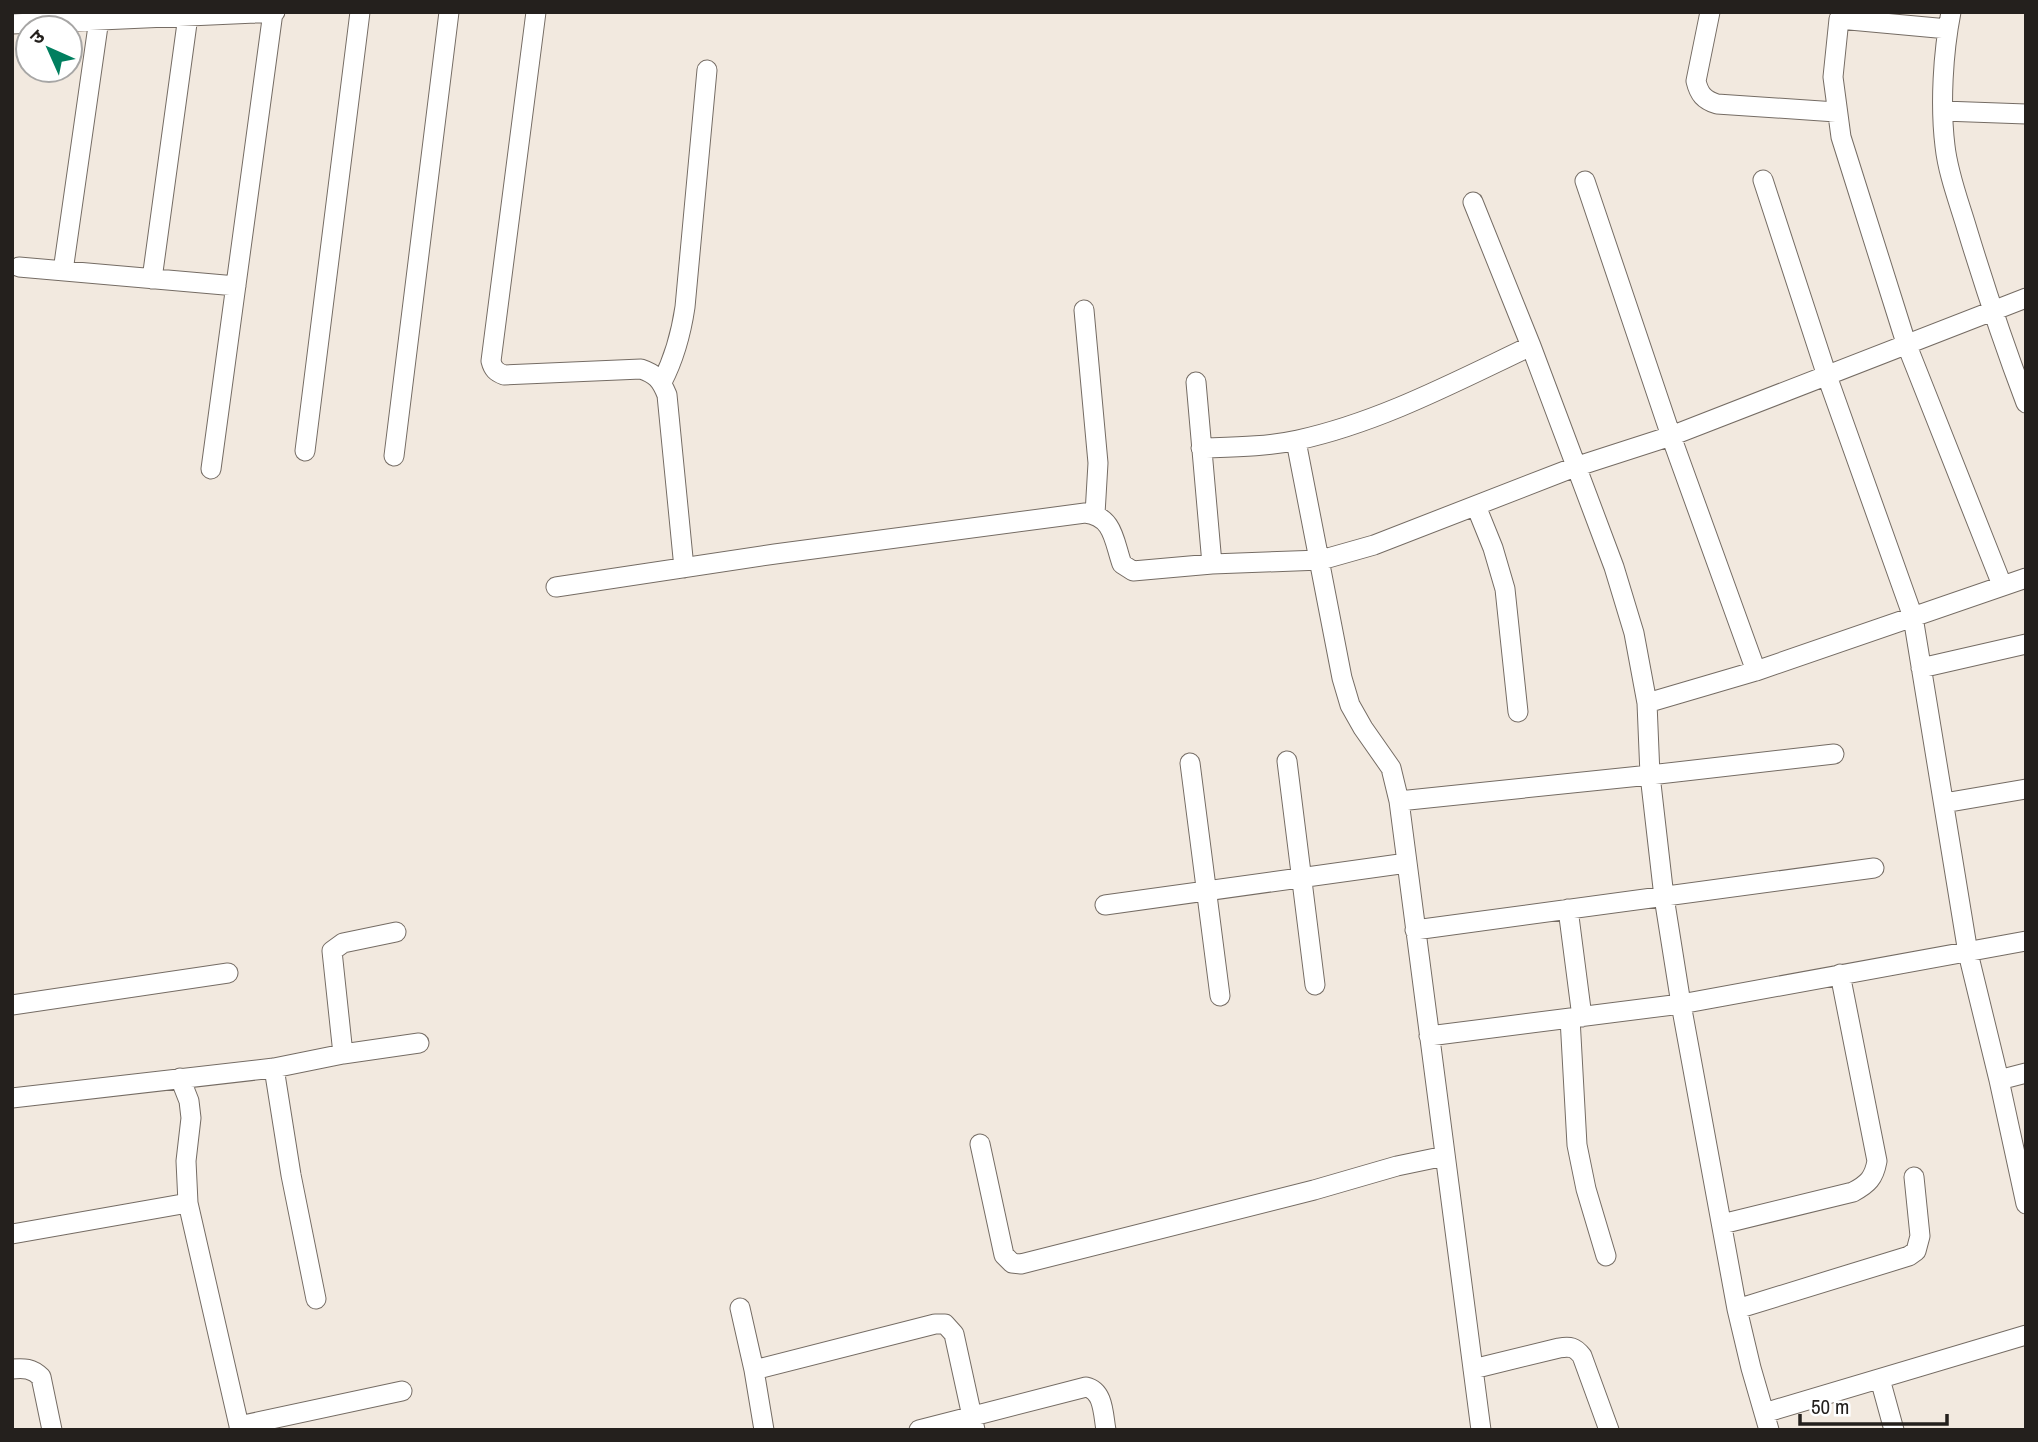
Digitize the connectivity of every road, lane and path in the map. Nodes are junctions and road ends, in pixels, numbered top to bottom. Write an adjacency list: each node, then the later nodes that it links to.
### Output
1 (274, 12): 8 (street); 22 (street)
2 (360, 12): 35 (street)
3 (449, 12): 36 (street)
4 (536, 12): 29 (street)
5 (1710, 12): 14 (street)
6 (166, 14): 8 (street); 10 (street)
7 (1839, 15): 11 (street); 14 (street)
8 (188, 16): 21 (street)
9 (84, 18): 10 (street)
10 (99, 19): 20 (street)
11 (1950, 21): 13 (street)
12 (707, 70): 29 (street)
13 (1943, 110): 15 (street); 25 (street)
14 (1836, 112): 26 (street)
15 (2026, 114)
16 (1763, 180): 28 (street)
17 (1585, 181): 32 (street)
18 (1473, 202): 27 (street)
19 (19, 267): 20 (street)
20 (63, 271): 21 (street)
21 (152, 279): 22 (street)
22 (236, 286): 38 (street)
23 (2026, 298): 25 (street)
24 (1084, 310): 40 (street)
25 (1991, 310): 26 (street); 31 (street)
26 (1906, 343): 28 (street); 45 (street)
27 (1531, 346): 33 (street); 37 (street)
28 (1826, 376): 32 (street); 47 (street)
29 (662, 382): 43 (street)
30 (1196, 382): 34 (street)
31 (2026, 403)
32 (1671, 436): 37 (street); 50 (street)
33 (1296, 441): 34 (street); 41 (street)
34 (1201, 448): 42 (street)
35 (305, 451)
36 (394, 456)
37 (1575, 467): 39 (street); 51 (street)
38 (211, 469)
39 (1476, 506): 41 (street); 52 (street)
40 (1095, 514): 42 (street); 43 (street)
41 (1321, 560): 42 (street); 58 (street)
42 (1212, 564)
43 (684, 568): 46 (street)
44 (2026, 578): 45 (street)
45 (2002, 585): 47 (street)
46 (556, 587)
47 (1913, 617): 49 (street); 50 (street)
48 (2026, 644): 49 (street)
49 (1920, 668): 59 (street)
50 (1756, 671): 51 (street)
51 (1647, 703): 56 (street)
52 (1518, 712)
53 (1833, 754): 56 (street)
54 (1287, 761): 62 (street)
55 (1190, 763): 63 (street)
56 (1650, 775): 58 (street); 64 (street)
57 (2026, 789): 59 (street)
58 (1399, 801): 60 (street)
59 (1944, 803): 70 (street)
60 (1407, 863): 62 (street); 67 (street)
61 (1874, 868): 64 (street)
62 (1301, 878): 63 (street); 73 (street)
63 (1208, 891): 65 (street); 74 (street)
64 (1664, 897): 66 (street); 75 (street)
65 (1105, 905)
66 (1568, 909): 67 (street); 77 (street)
67 (1415, 930): 78 (street)
68 (396, 932): 80 (street)
69 (2026, 941): 70 (street)
70 (1968, 953): 72 (street); 84 (street)
71 (228, 973): 76 (street)
72 (1840, 974): 75 (street); 91 (street)
73 (1315, 985)
74 (1220, 996)
75 (1681, 1004): 77 (street); 91 (street)
76 (12, 1005)
77 (1576, 1017): 78 (street); 93 (street)
78 (1429, 1036): 87 (street)
79 (419, 1043): 80 (street)
80 (343, 1054): 81 (street)
81 (274, 1068): 83 (street); 94 (street)
82 (2026, 1073): 84 (street)
83 (180, 1078): 85 (street); 89 (street)
84 (1999, 1080): 90 (street)
85 (12, 1098)
86 (980, 1144): 87 (street)
87 (1445, 1156): 99 (street)
88 (1914, 1177): 96 (street)
89 (188, 1203): 92 (street); 105 (street)
90 (2026, 1204)
91 (1722, 1224): 96 (street)
92 (12, 1234)
93 (1606, 1256)
94 (316, 1299)
95 (740, 1308): 100 (street)
96 (1737, 1309): 103 (street)
97 (2026, 1335): 101 (street)
98 (12, 1369): 106 (street)
99 (1473, 1369): 110 (street); 111 (street)
100 (754, 1370): 104 (street); 107 (street)
101 (1880, 1379): 103 (street); 112 (street)
102 (402, 1391): 105 (street)
103 (1766, 1421)
104 (973, 1423): 108 (street); 109 (street)
105 (240, 1428)
106 (52, 1430)
107 (764, 1430)
108 (919, 1430)
109 (1106, 1430)
110 (1481, 1430)
111 (1609, 1430)
112 (1894, 1430)

